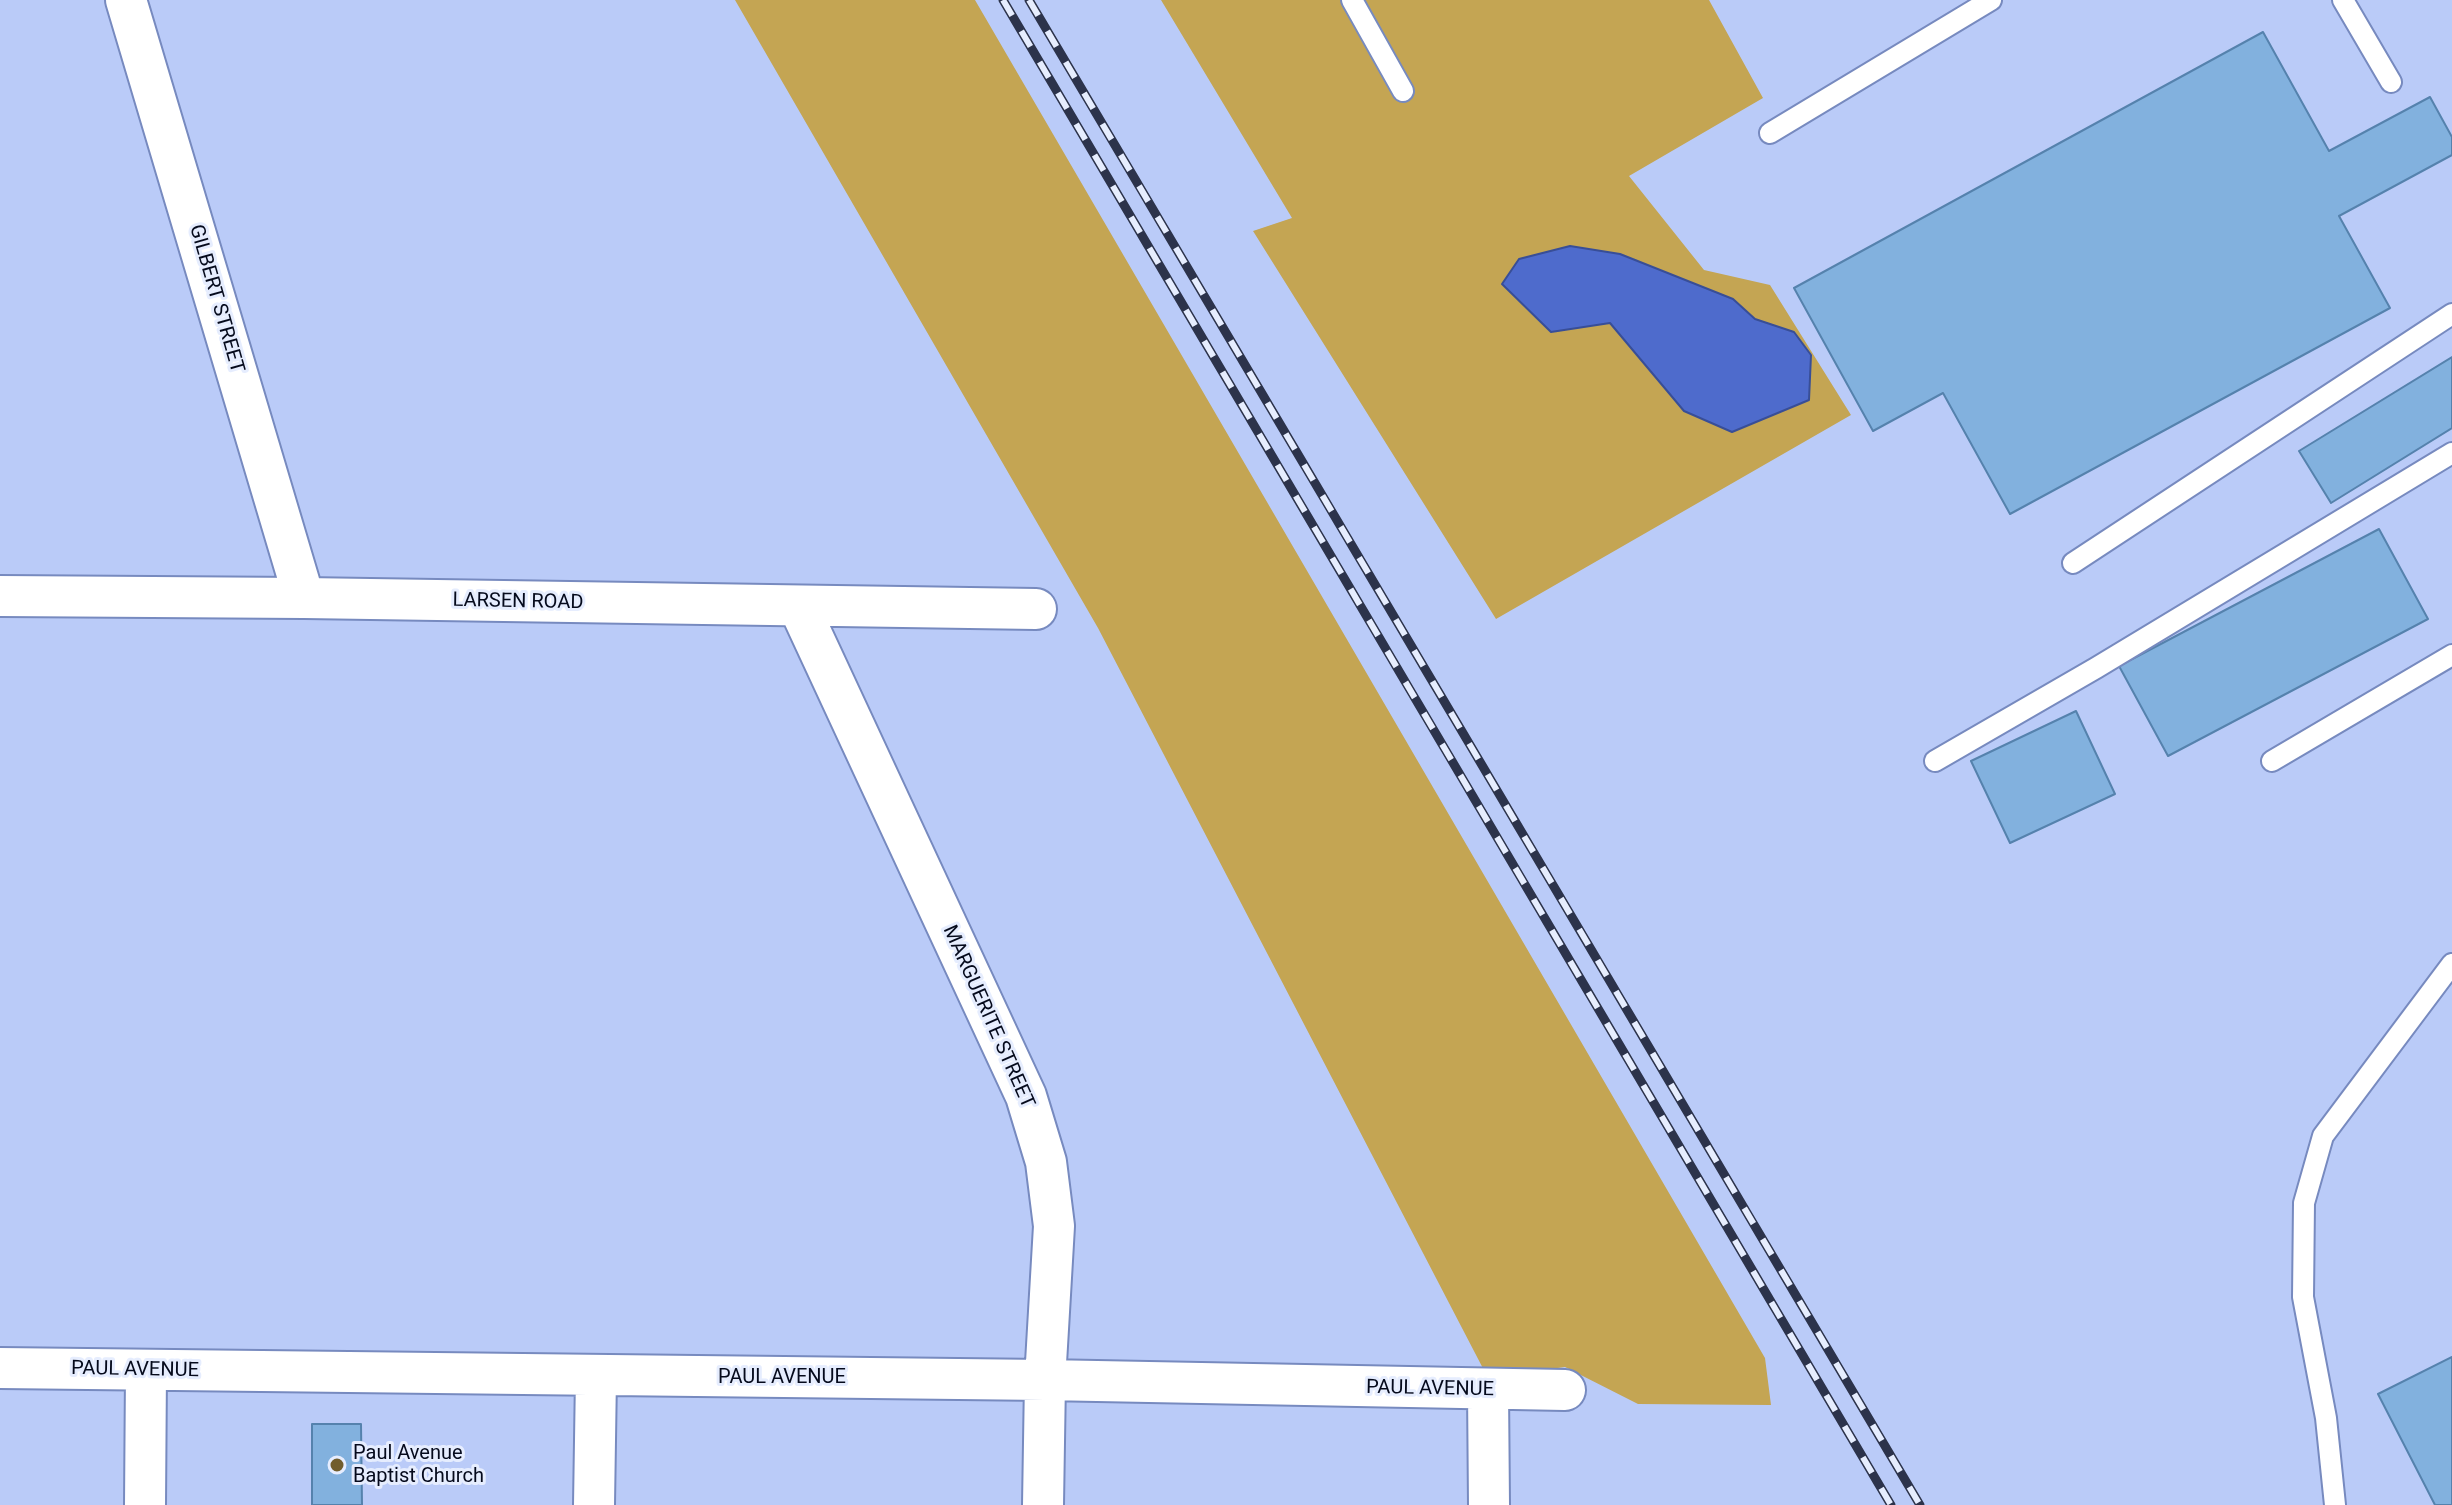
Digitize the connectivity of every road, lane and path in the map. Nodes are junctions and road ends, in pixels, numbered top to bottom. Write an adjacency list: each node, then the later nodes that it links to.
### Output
1 (126, 0): 12 (street, GILBERT STREET)
2 (1352, 0): 6 (lane)
3 (1991, 0): 7 (lane)
4 (2343, 0): 5 (lane)
5 (2391, 82)
6 (1403, 91)
7 (1770, 133)
8 (2452, 314): 10 (lane)
9 (2452, 453): 16 (lane)
10 (2073, 563)
11 (0, 596): 12 (street, LARSEN ROAD)
12 (304, 598): 13 (street, LARSEN ROAD)
13 (799, 607): 14 (street, LARSEN ROAD); 22 (street, MARGUERITE STREET)
14 (1036, 609)
15 (2452, 655): 17 (lane)
16 (1935, 761)
17 (2272, 761)
18 (2452, 964): 29 (lane)
19 (0, 1368): 20 (street, PAUL AVENUE)
20 (146, 1371): 21 (street, PAUL AVENUE); 25 (street)
21 (596, 1376): 22 (street, PAUL AVENUE); 26 (street)
22 (1045, 1380): 23 (street, PAUL AVENUE); 27 (street, MARGUERITE STREET)
23 (1488, 1390): 24 (street, PAUL AVENUE); 28 (street)
24 (1565, 1390)
25 (145, 1505)
26 (594, 1505)
27 (1043, 1505)
28 (1489, 1505)
29 (2335, 1505)

